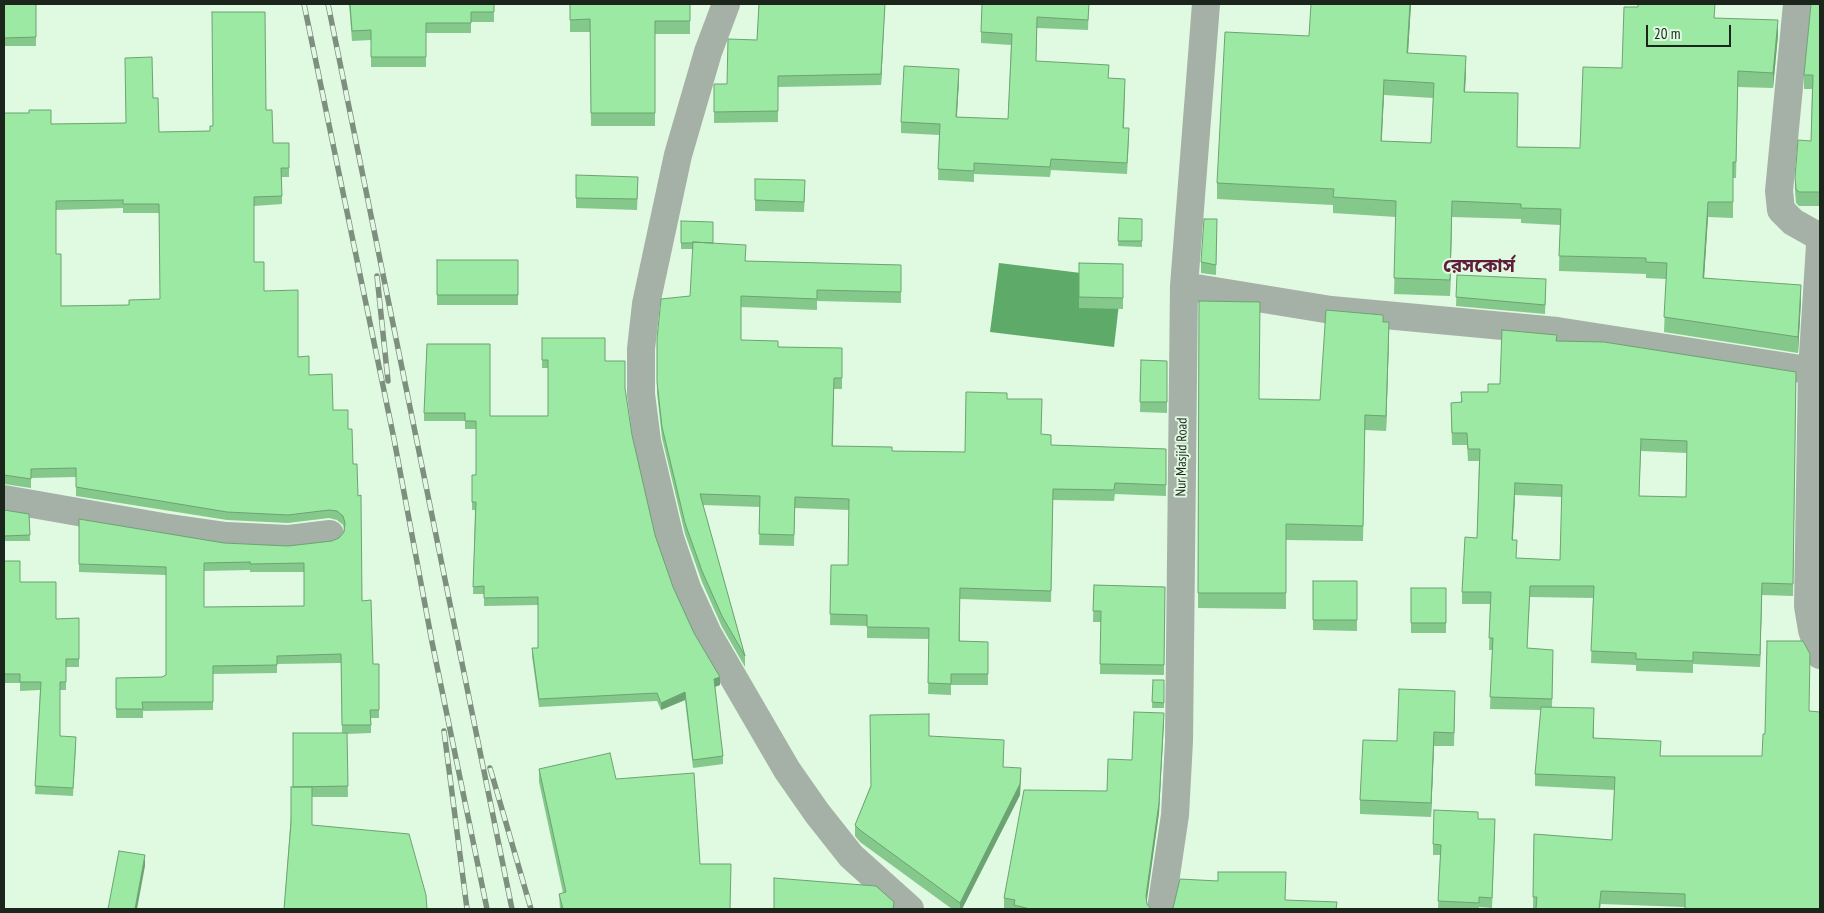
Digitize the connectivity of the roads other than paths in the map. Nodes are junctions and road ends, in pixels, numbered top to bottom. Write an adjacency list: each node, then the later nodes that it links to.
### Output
1 (726, 4): 9 (street)
2 (1206, 4): 4 (street, Nur Masjid Road)
3 (1797, 4): 5 (street)
4 (1184, 286): 5 (street); 10 (street, Nur Masjid Road)
5 (1816, 372): 8 (street)
6 (4, 499): 7 (street)
7 (330, 534)
8 (1820, 655)
9 (910, 909)
10 (1161, 909)

